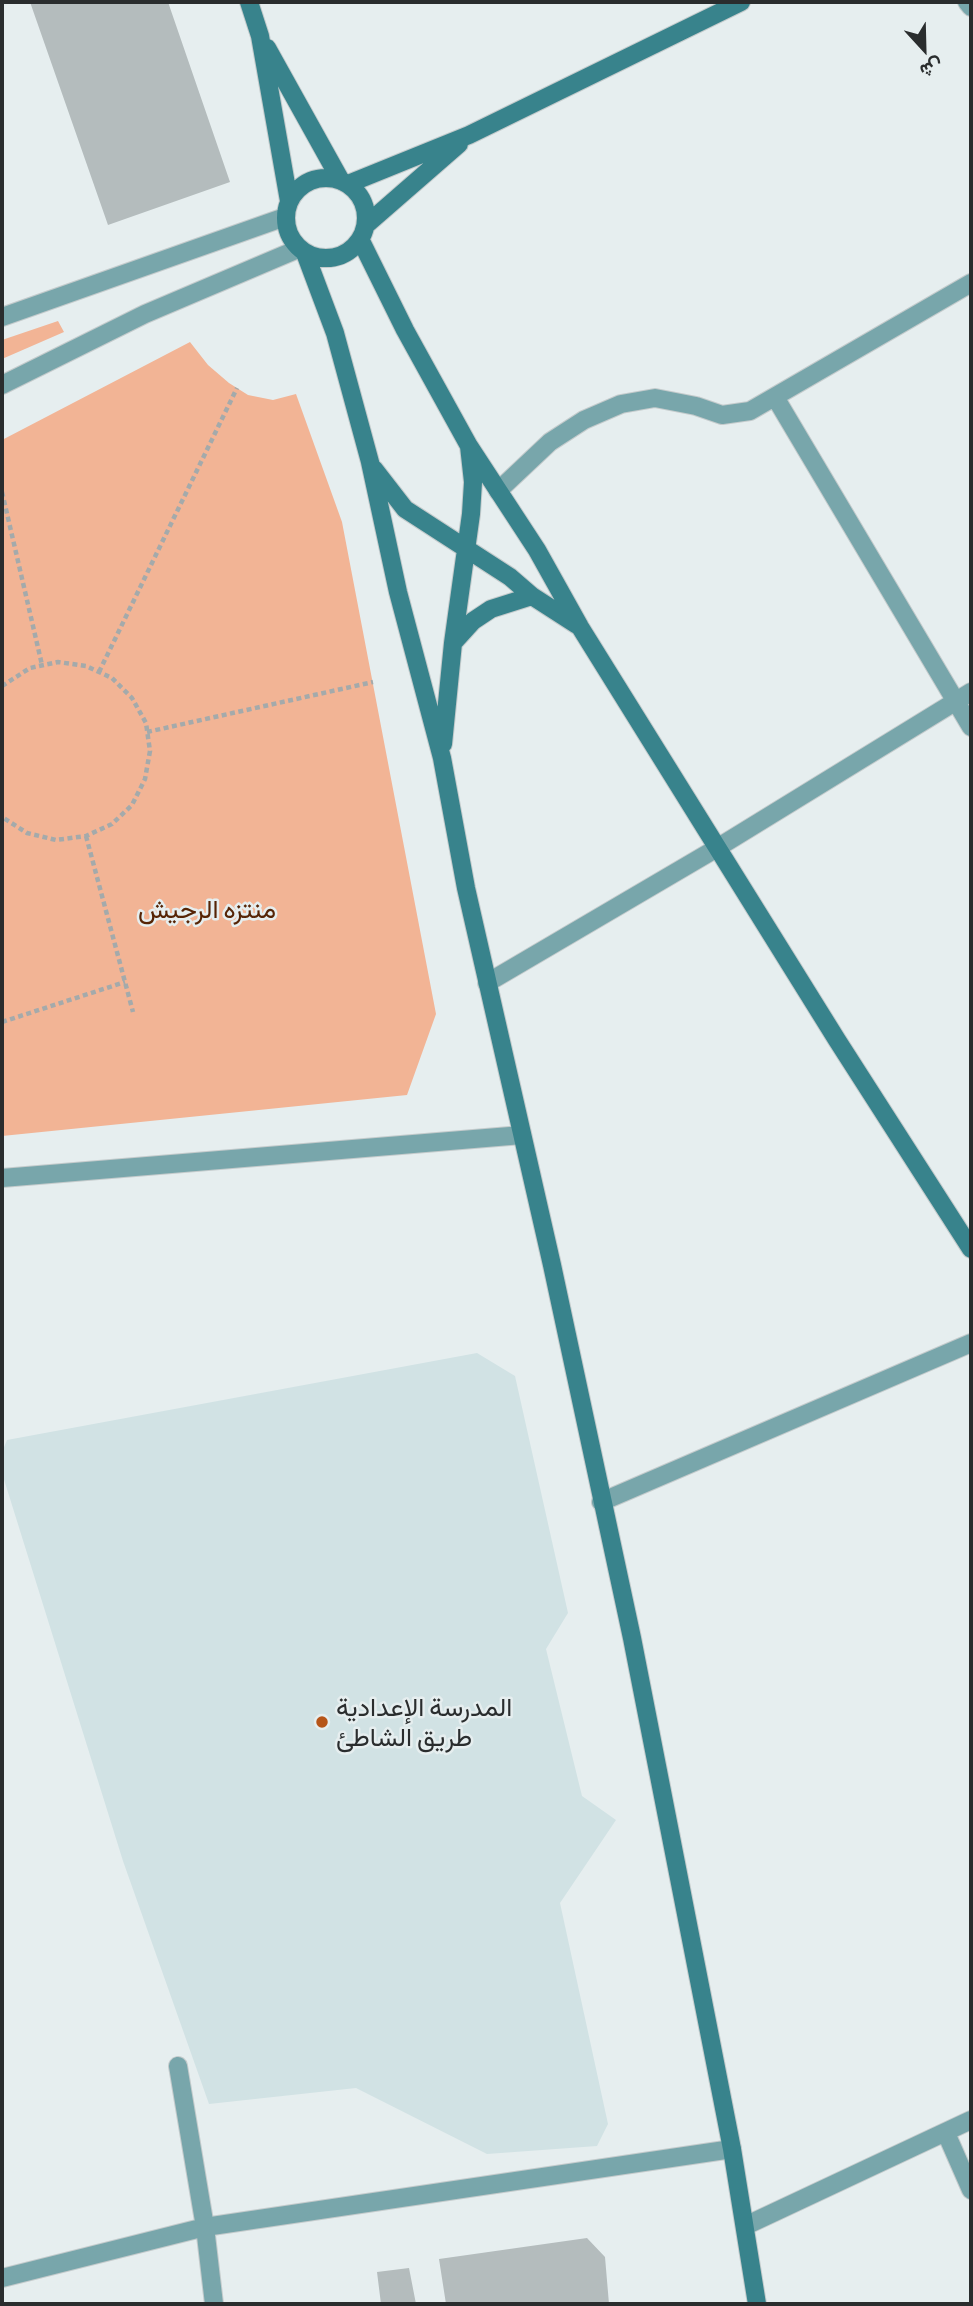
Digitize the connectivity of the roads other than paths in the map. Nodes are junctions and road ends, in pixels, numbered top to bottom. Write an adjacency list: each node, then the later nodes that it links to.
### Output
1 (249, 2): 5 (street)
2 (741, 2): 6 (street)
3 (967, 2): 4 (street)
4 (971, 7)
5 (260, 36): 7 (street); 8 (street)
6 (469, 135): 7 (street); 9 (street)
7 (344, 183): 8 (street); 9 (street)
8 (287, 209): 10 (street); 12 (street)
9 (363, 232): 10 (street); 15 (street)
10 (302, 251): 13 (street); 16 (street)
11 (971, 283): 14 (street)
12 (2, 317)
13 (2, 385)
14 (775, 397): 17 (street); 22 (street)
15 (468, 446): 17 (street); 18 (street)
16 (370, 462): 18 (street); 24 (street)
17 (498, 491): 20 (street)
18 (465, 548): 19 (street); 21 (street)
19 (533, 596): 20 (street); 21 (street)
20 (580, 627): 25 (street)
21 (453, 643): 24 (street)
22 (964, 696): 23 (street); 25 (street)
23 (971, 727)
24 (442, 758): 26 (street)
25 (717, 848): 26 (street); 29 (street)
26 (487, 983): 27 (street)
27 (522, 1135): 28 (street); 31 (street)
28 (2, 1178)
29 (971, 1249)
30 (971, 1343): 31 (street)
31 (601, 1502): 35 (street)
32 (178, 2066): 38 (street)
33 (971, 2120): 34 (street)
34 (946, 2133): 36 (street); 37 (street)
35 (732, 2149): 37 (street); 38 (street)
36 (971, 2190)
37 (745, 2226): 41 (street)
38 (205, 2227): 39 (street); 40 (street)
39 (2, 2278)
40 (214, 2304)
41 (757, 2304)

